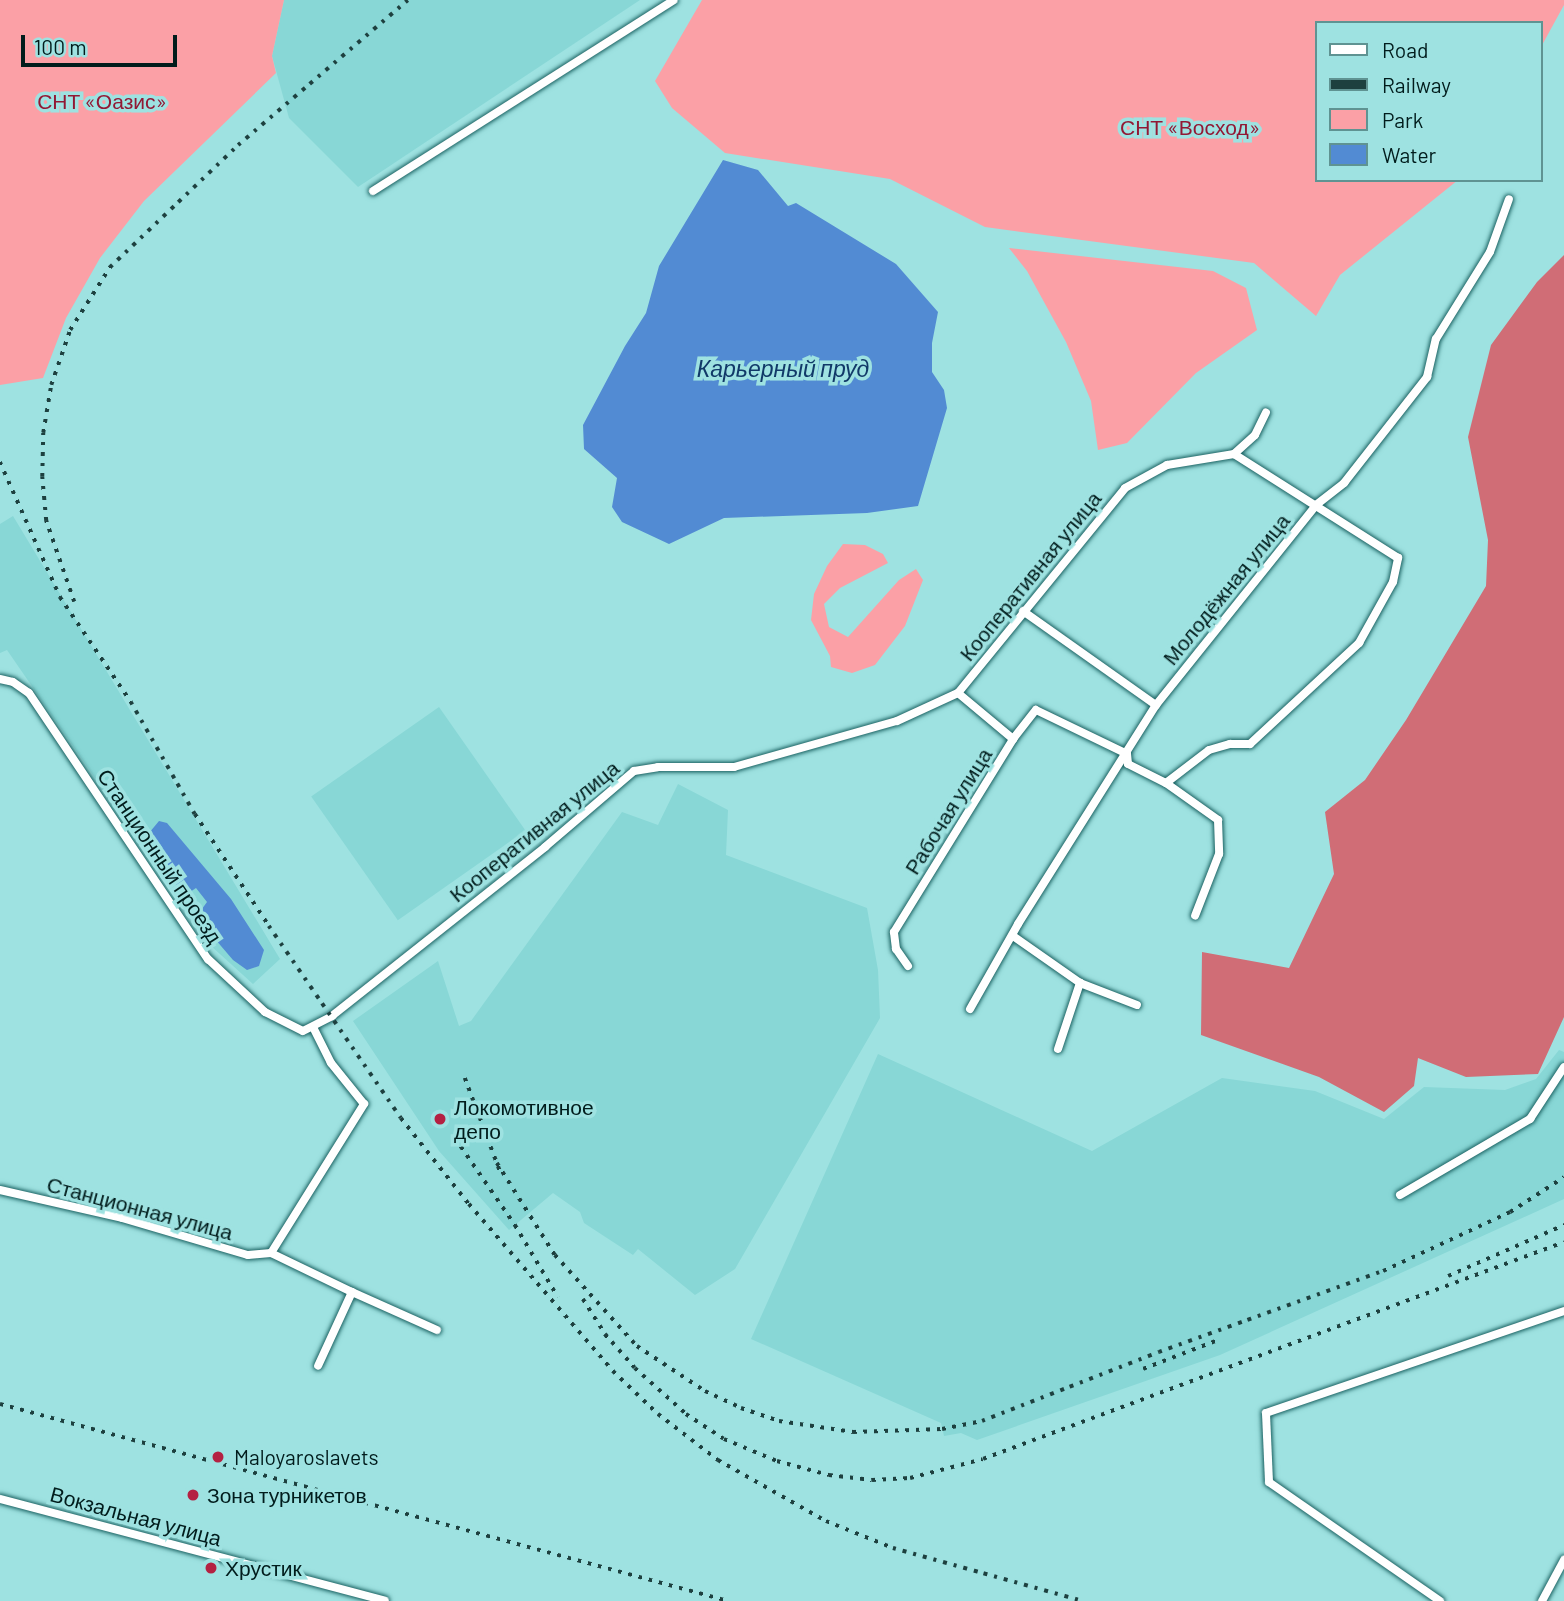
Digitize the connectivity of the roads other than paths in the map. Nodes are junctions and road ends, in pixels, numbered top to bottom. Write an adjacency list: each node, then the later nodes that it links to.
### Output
1 (674, 0): 2 (street)
2 (373, 191)
3 (1509, 199): 6 (street, Молодёжная улица)
4 (1266, 412): 5 (street)
5 (1234, 454): 6 (street); 7 (street, Кооперативная улица)
6 (1316, 505): 10 (street, Молодёжная улица); 13 (street)
7 (1023, 611): 9 (street, Кооперативная улица); 10 (street)
8 (0, 679): 20 (street, Станционный проезд)
9 (958, 693): 11 (street); 20 (street, Кооперативная улица)
10 (1156, 705): 12 (street, Молодёжная улица)
11 (1013, 738): 12 (street, Рабочая улица); 16 (street, Рабочая улица)
12 (1127, 754): 13 (street); 15 (street, Молодёжная улица)
13 (1166, 783): 14 (street)
14 (1195, 916)
15 (1013, 936): 17 (street); 19 (street, Молодёжная улица)
16 (908, 966)
17 (1080, 984): 18 (street); 21 (street)
18 (1137, 1005)
19 (970, 1009)
20 (313, 1027): 25 (street)
21 (1058, 1049)
22 (1564, 1067): 24 (street)
23 (0, 1190): 25 (street, Станционная улица)
24 (1400, 1195)
25 (271, 1253): 26 (street)
26 (352, 1293): 28 (street); 29 (street)
27 (1564, 1311): 33 (street)
28 (436, 1330)
29 (318, 1366)
30 (0, 1499): 32 (street, Вокзальная улица)
31 (1564, 1560): 34 (street)
32 (384, 1601)
33 (1440, 1601)
34 (1542, 1601)

